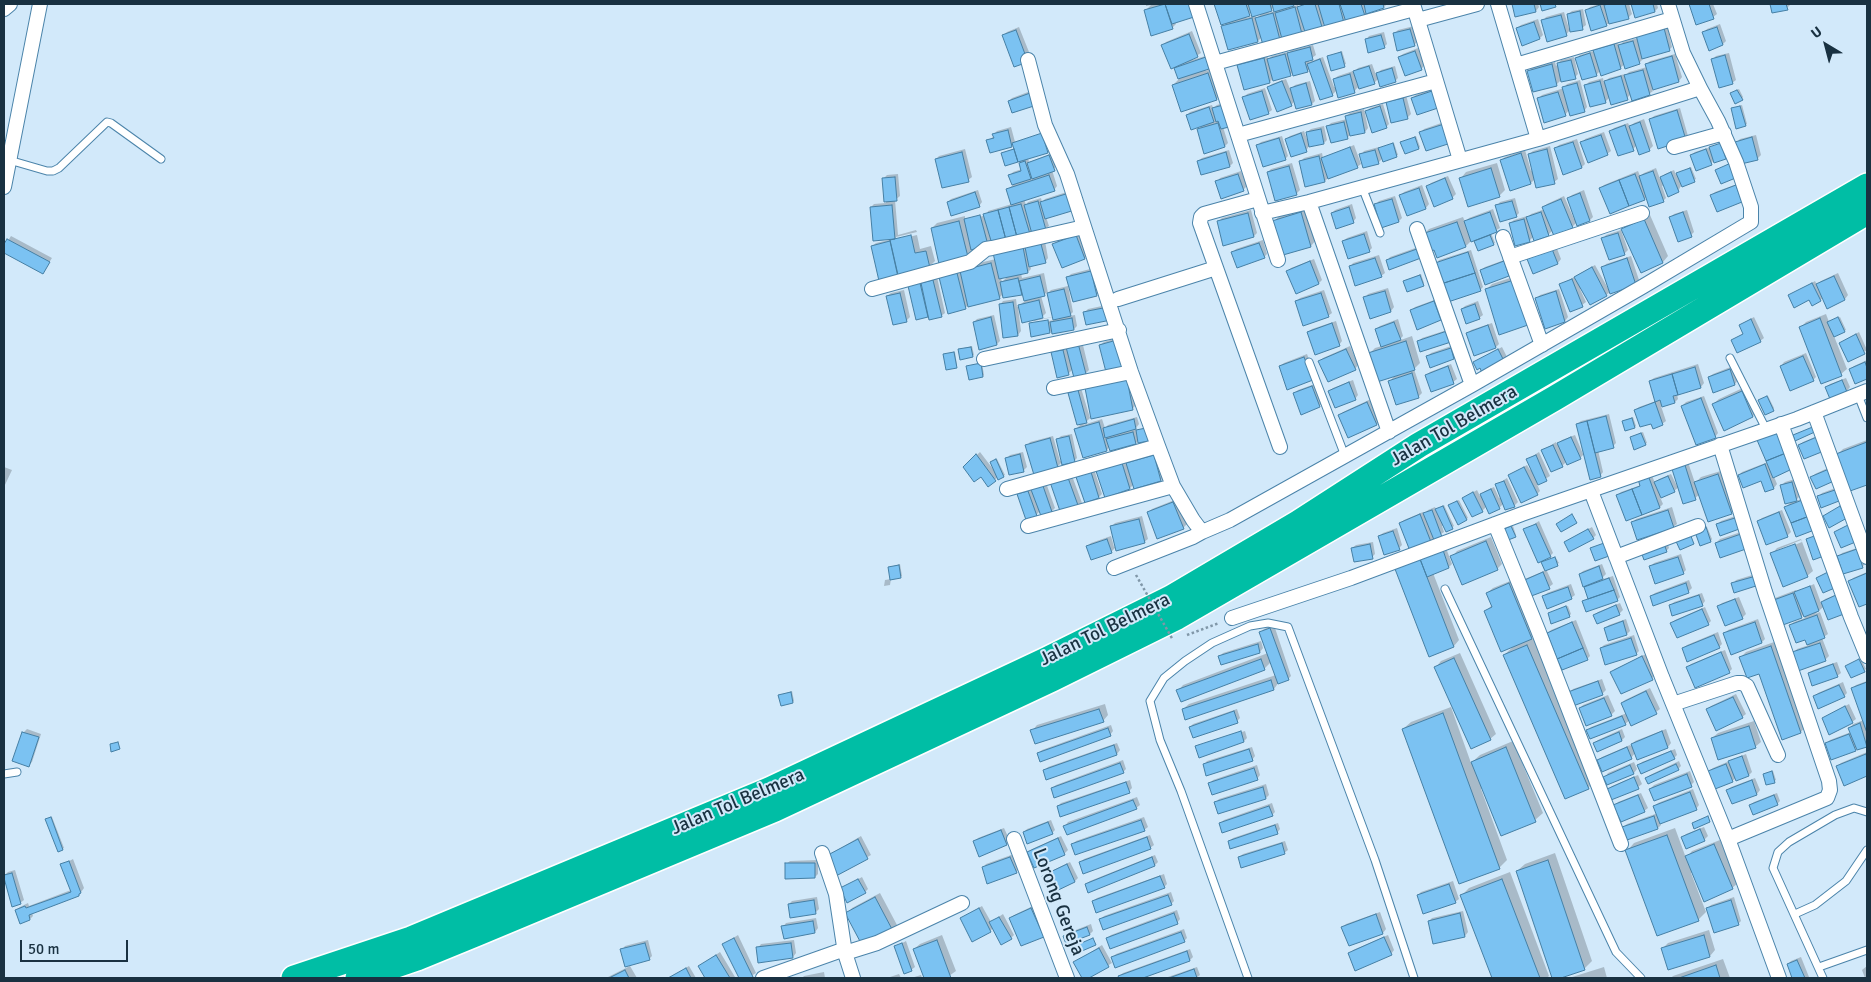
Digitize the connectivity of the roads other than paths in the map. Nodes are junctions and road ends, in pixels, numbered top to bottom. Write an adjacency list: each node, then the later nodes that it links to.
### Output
1 (10, 4): 7 (street)
2 (40, 4): 20 (street)
3 (1196, 4): 11 (street)
4 (1477, 4): 8 (street)
5 (1498, 4): 12 (street)
6 (1668, 4): 9 (street)
7 (4, 9)
8 (1415, 11): 11 (street); 13 (street)
9 (1672, 19): 12 (street); 14 (street)
10 (1028, 60): 30 (street)
11 (1215, 63): 16 (street)
12 (1516, 65): 17 (street)
13 (1436, 81): 16 (street); 21 (street)
14 (1700, 88): 15 (street); 17 (street)
15 (1724, 133): 18 (street); 40 (street)
16 (1238, 135): 25 (street)
17 (1538, 139): 21 (street)
18 (1674, 147)
19 (161, 159): 20 (lane)
20 (9, 160): 23 (street)
21 (1460, 160): 24 (street)
22 (1867, 186): 85 (highway, Jalan Tol Belmera)
23 (4, 187)
24 (1362, 187): 26 (street); 32 (lane)
25 (1258, 198): 28 (street); 36 (street)
26 (1309, 202): 28 (street); 52 (street)
27 (1867, 212): 86 (highway, Jalan Tol Belmera)
28 (1262, 213): 35 (street)
29 (1642, 213): 34 (street)
30 (1084, 227): 37 (street); 39 (street)
31 (1417, 229): 45 (street)
32 (1380, 233)
33 (1503, 237): 34 (street)
34 (1510, 257): 40 (street)
35 (1278, 260)
36 (1216, 268): 38 (street); 55 (street)
37 (872, 289)
38 (1118, 300)
39 (1118, 330): 41 (street); 44 (street)
40 (1542, 345): 45 (street)
41 (984, 358)
42 (1730, 358): 51 (lane)
43 (1309, 362): 56 (lane)
44 (1131, 372): 46 (street); 54 (street)
45 (1472, 385): 52 (street)
46 (1054, 388)
47 (1863, 393): 48 (street); 49 (lane)
48 (1814, 412): 50 (street); 65 (street)
49 (1867, 418)
50 (1781, 424): 51 (street); 69 (street)
51 (1766, 429): 53 (street)
52 (1389, 432): 56 (street)
53 (1720, 445): 59 (street); 76 (street)
54 (1158, 446): 57 (street); 58 (street)
55 (1280, 447)
56 (1345, 456): 63 (street)
57 (1173, 486): 61 (street); 63 (street)
58 (1007, 489)
59 (1591, 491): 60 (street); 64 (street)
60 (1495, 524): 68 (street); 77 (street)
61 (1028, 526)
62 (1698, 526): 64 (street)
63 (1202, 532): 66 (street)
64 (1616, 556): 70 (street)
65 (1867, 557)
66 (1114, 568)
67 (1445, 589): 92 (lane)
68 (1232, 618)
69 (1867, 656)
70 (1673, 704): 71 (street); 76 (street)
71 (1778, 755)
72 (17, 772): 73 (lane)
73 (4, 774)
74 (1867, 812): 81 (lane)
75 (1014, 839): 89 (street, Lorong Gereja)
76 (1728, 839): 93 (street)
77 (1621, 844)
78 (1867, 850): 81 (lane)
79 (822, 853): 83 (street)
80 (962, 903): 83 (street)
81 (1794, 914): 84 (lane)
82 (1867, 950): 84 (lane)
83 (845, 951): 87 (street); 88 (street)
84 (1818, 967): 94 (lane)
85 (300, 976)
86 (358, 978)
87 (763, 978)
88 (853, 978)
89 (1067, 978)
90 (1248, 978): 91 (lane)
91 (1414, 978)
92 (1641, 978)
93 (1779, 978)
94 (1823, 978)

